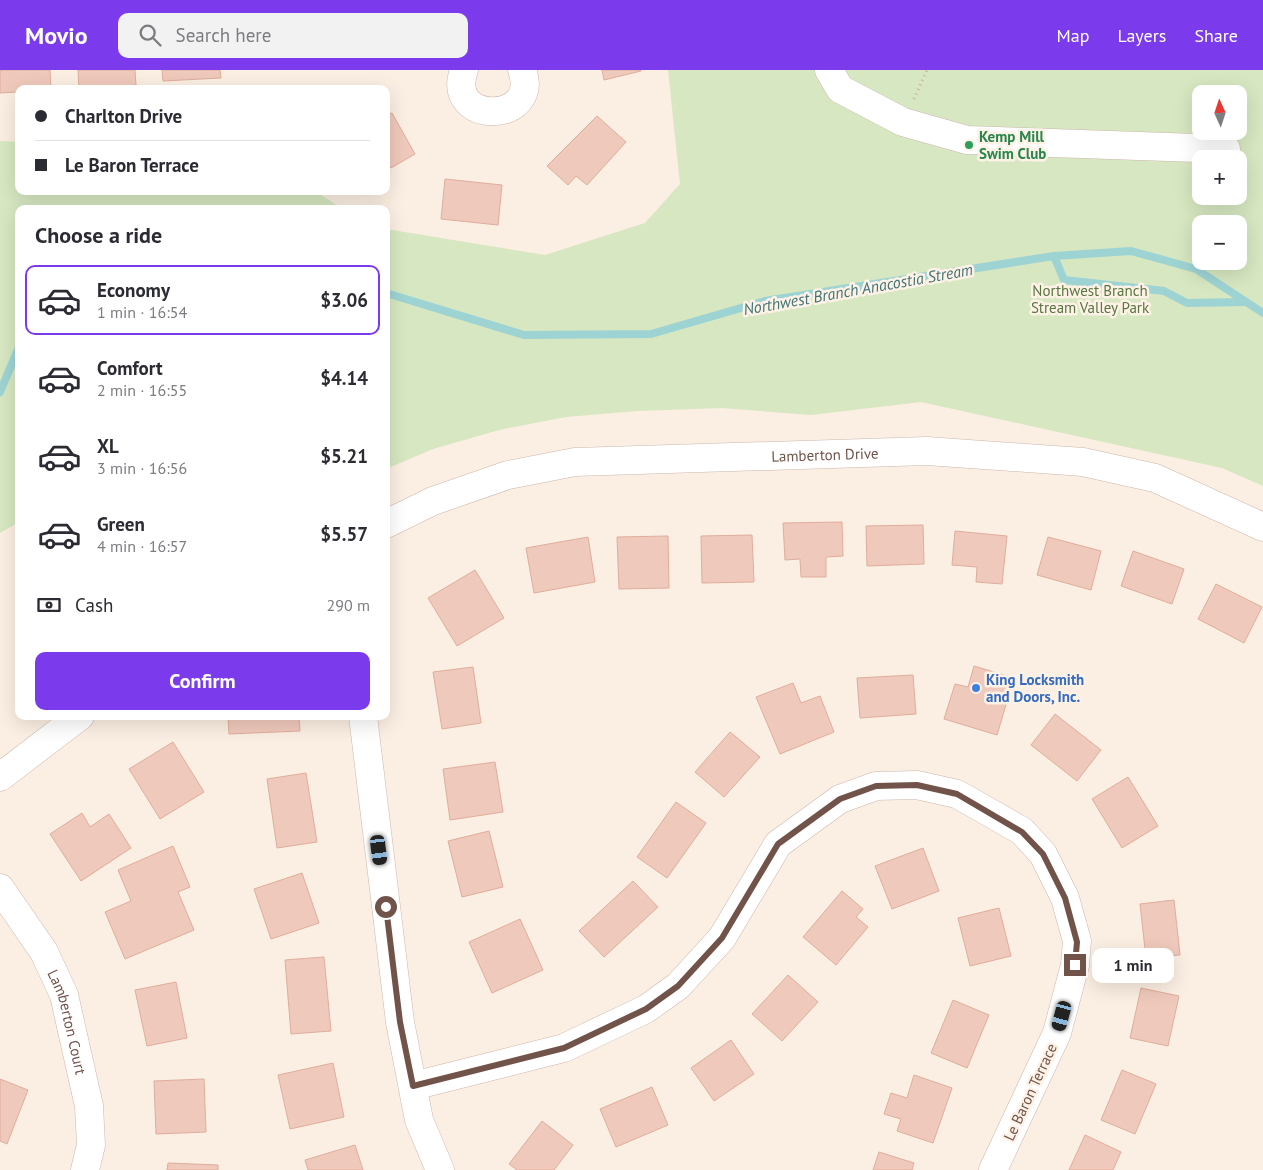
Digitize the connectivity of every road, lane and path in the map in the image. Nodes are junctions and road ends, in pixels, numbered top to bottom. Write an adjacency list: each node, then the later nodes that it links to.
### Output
1 (464, 70): 2 (street)
2 (522, 70)
3 (829, 70): 4 (street)
4 (1226, 149)
5 (390, 522): 6 (street, Lamberton Drive)
6 (1263, 527)
7 (75, 720): 9 (street)
8 (363, 720): 11 (street)
9 (0, 777)
10 (0, 888): 12 (street, Lamberton Court)
11 (413, 1086): 13 (street); 14 (street, Le Baron Terrace)
12 (85, 1170)
13 (440, 1170)
14 (993, 1170)

